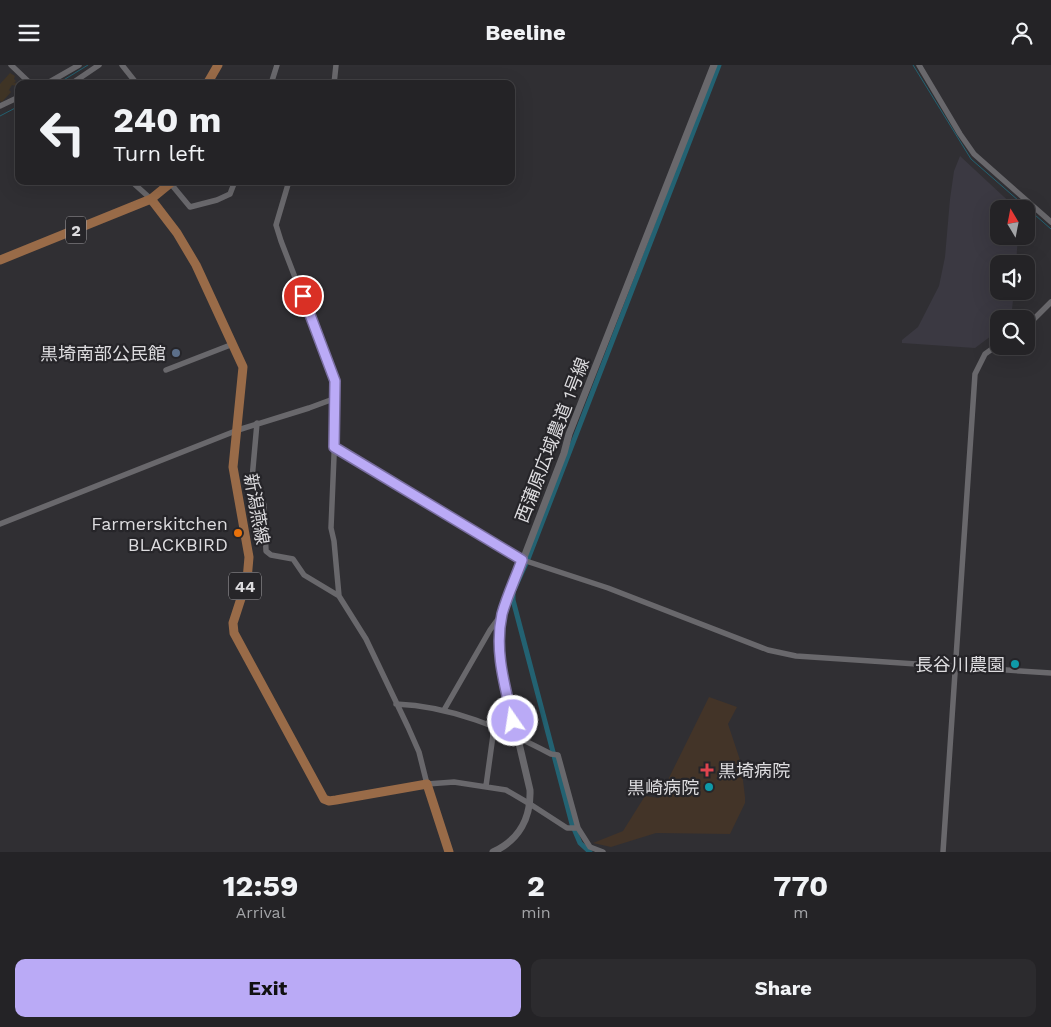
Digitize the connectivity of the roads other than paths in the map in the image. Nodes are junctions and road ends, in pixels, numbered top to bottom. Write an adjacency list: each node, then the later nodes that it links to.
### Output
1 (11, 65): 10 (street)
2 (79, 65): 11 (street)
3 (99, 65): 12 (street)
4 (122, 65): 13 (street)
5 (218, 65): 14 (main road)
6 (277, 65): 15 (street)
7 (336, 65): 16 (street)
8 (714, 65): 37 (street, 西蒲原広域農道 1号線)
9 (919, 65): 25 (street)
10 (27, 80)
11 (53, 80)
12 (77, 80)
13 (134, 80)
14 (209, 80)
15 (272, 80)
16 (334, 80)
17 (15, 99): 18 (street)
18 (0, 106)
19 (135, 185): 24 (street)
20 (169, 185): 24 (main road, 2)
21 (174, 185): 22 (street)
22 (233, 185)
23 (288, 185): 32 (street)
24 (151, 199): 26 (main road, 2); 29 (main road, 新潟燕線 / 44)
25 (1051, 222)
26 (0, 260)
27 (1051, 302): 28 (street)
28 (1035, 318)
29 (233, 344): 31 (street); 34 (main road, 新潟燕線 / 44)
30 (990, 351): 40 (street)
31 (166, 370)
32 (336, 398): 33 (street); 35 (street)
33 (257, 423): 34 (street); 38 (street)
34 (238, 430): 36 (street); 46 (main road, 新潟燕線 / 44)
35 (334, 447): 37 (street); 38 (street)
36 (0, 524)
37 (522, 560): 39 (street, 西蒲原広域農道 1号線); 40 (street)
38 (339, 596): 42 (street)
39 (503, 612): 43 (street); 45 (street, 西蒲原広域農道 1号線)
40 (956, 667): 41 (street); 53 (street)
41 (1051, 673)
42 (396, 704): 43 (street); 46 (street)
43 (444, 710): 44 (street)
44 (494, 728): 45 (street); 47 (street)
45 (517, 738): 48 (street, 西蒲原広域農道 1号線); 49 (street)
46 (427, 785): 47 (street); 50 (main road)
47 (486, 787): 48 (street)
48 (530, 804): 49 (street); 51 (street, 西蒲原広域農道 1号線)
49 (578, 828): 52 (street)
50 (449, 852)
51 (493, 852)
52 (603, 852)
53 (943, 852)

